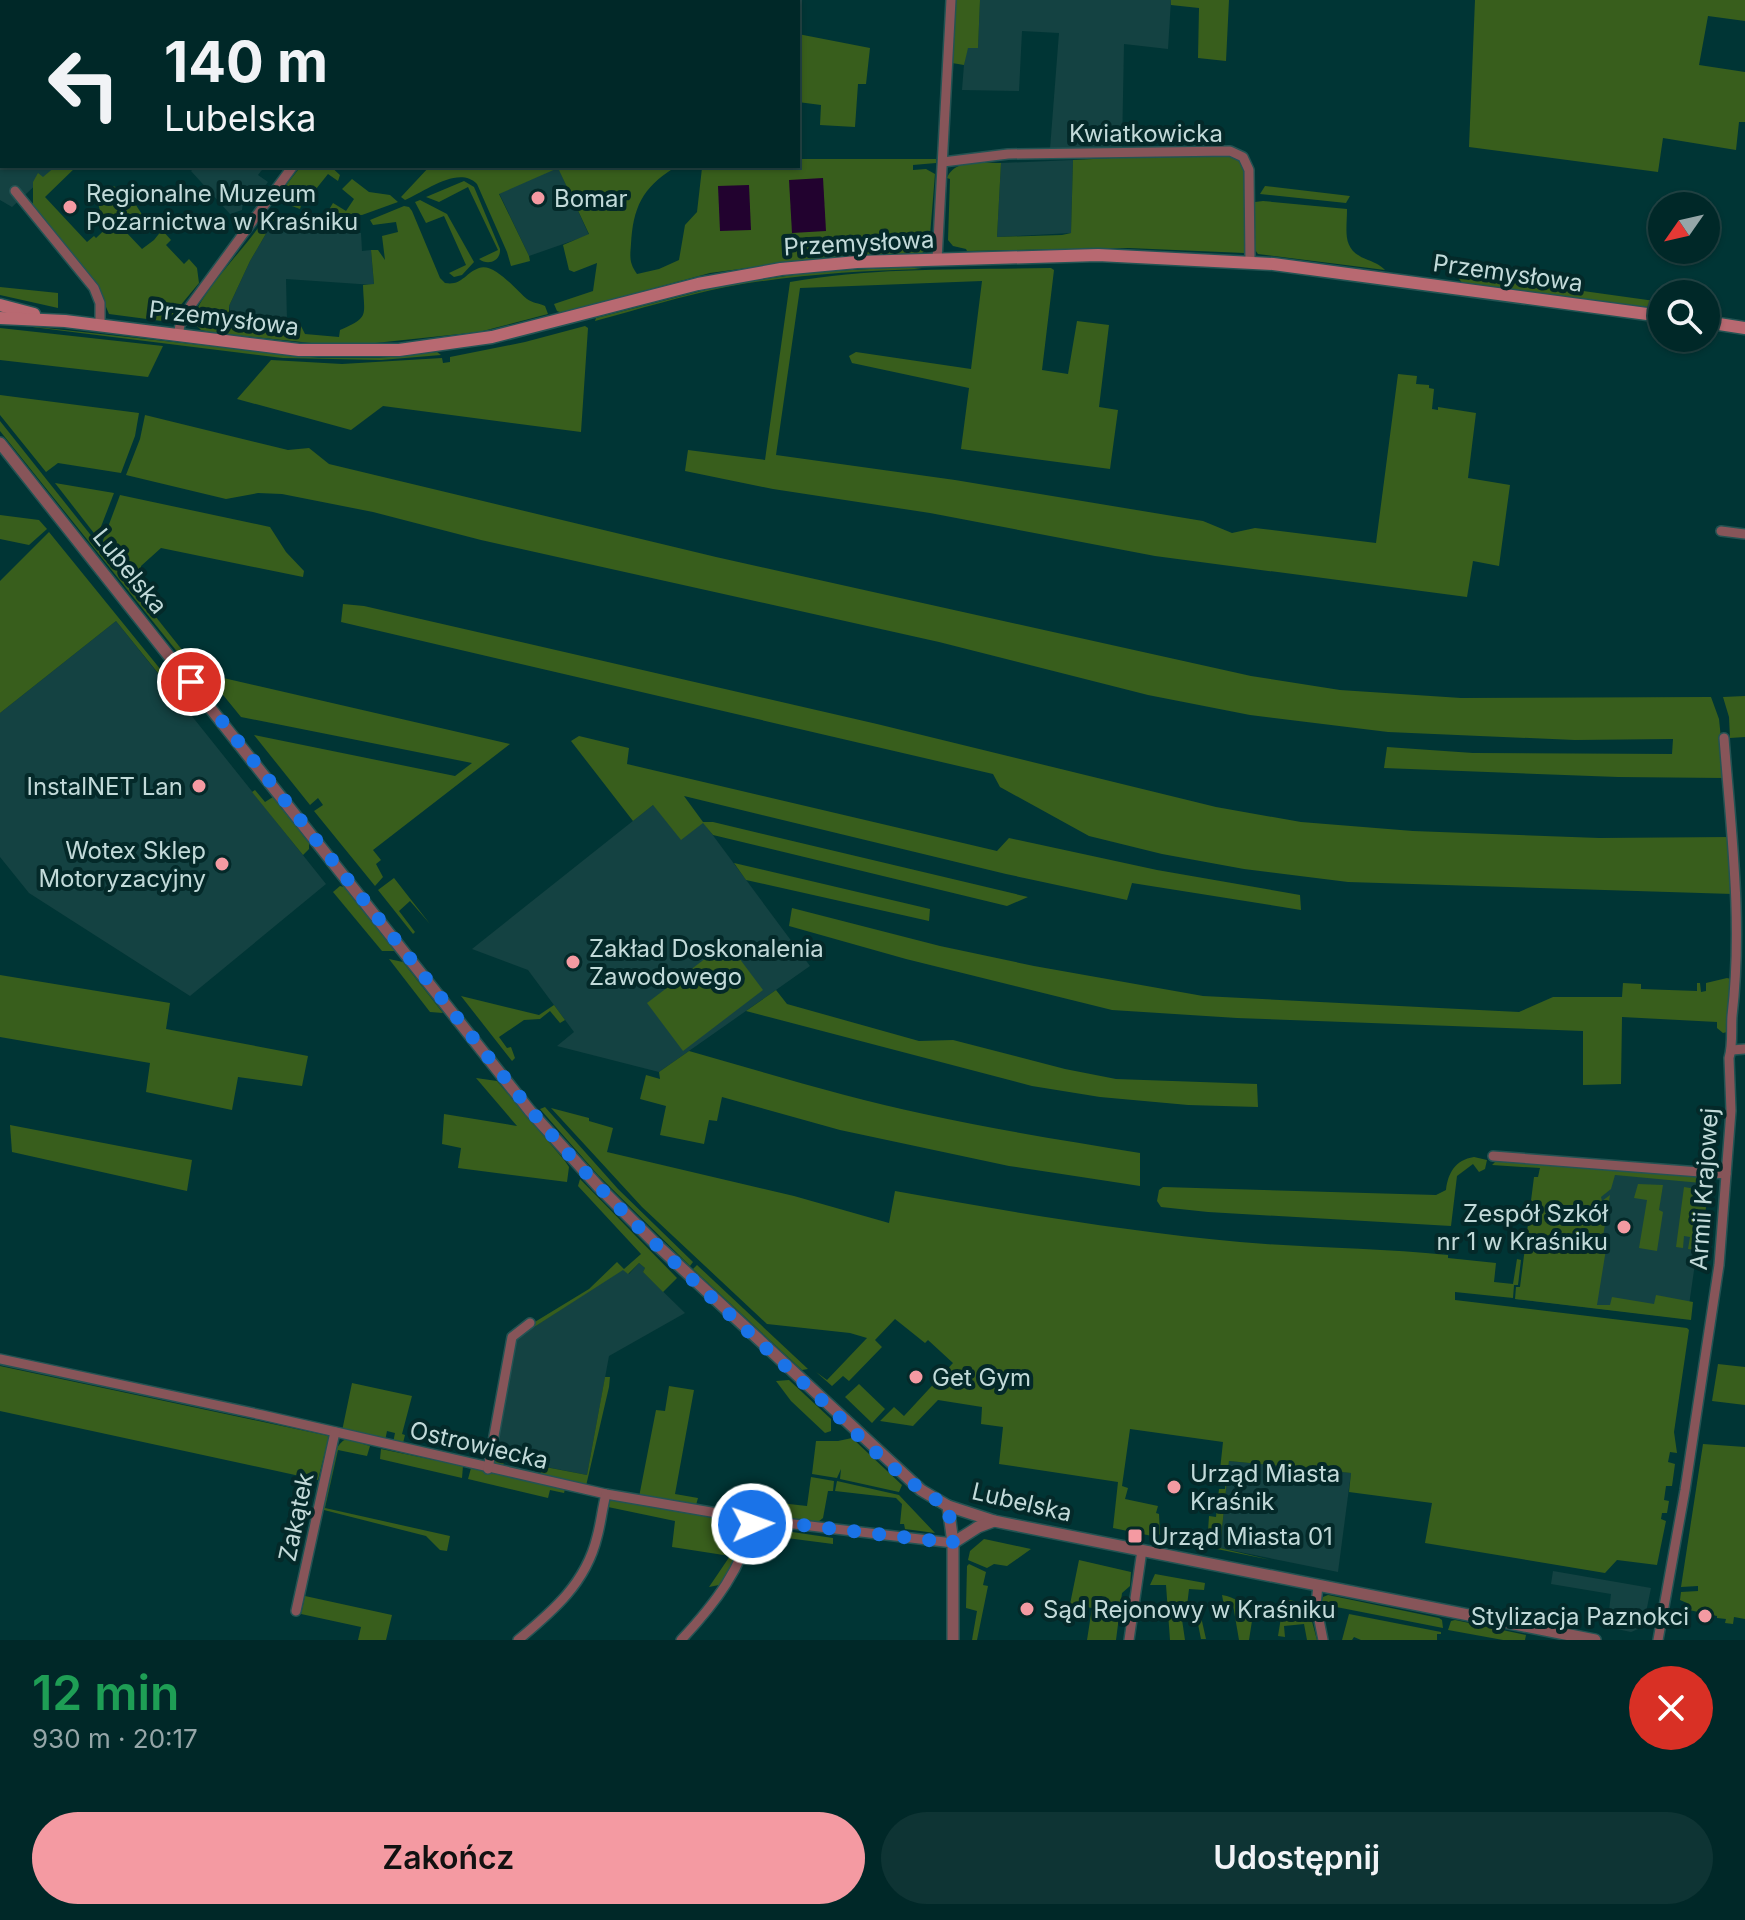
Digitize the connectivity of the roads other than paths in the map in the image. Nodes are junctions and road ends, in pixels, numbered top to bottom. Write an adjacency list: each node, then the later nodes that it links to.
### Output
1 (951, 0): 2 (street)
2 (943, 162): 5 (street); 6 (street, Kwiatkowicka)
3 (292, 168): 14 (street)
4 (15, 191): 12 (street)
5 (937, 260): 6 (main road, Przemysłowa); 14 (main road, Przemysłowa)
6 (1250, 262): 8 (main road, Przemysłowa)
7 (0, 305): 10 (main road, Przemysłowa)
8 (1648, 314)
9 (0, 318): 10 (main road, Przemysłowa)
10 (65, 321): 12 (main road, Przemysłowa)
11 (1720, 324): 13 (main road)
12 (100, 326): 14 (main road, Przemysłowa)
13 (1745, 328)
14 (178, 336)
15 (0, 443): 28 (street, Lubelska)
16 (1721, 531): 17 (street)
17 (1745, 534)
18 (1724, 738): 20 (street, Armii Krajowej)
19 (1745, 1049): 20 (street)
20 (1732, 1050): 22 (street, Armii Krajowej)
21 (1493, 1156): 22 (street)
22 (1726, 1174): 41 (street, Armii Krajowej)
23 (530, 1323): 26 (street)
24 (0, 1359): 25 (street, Ostrowiecka)
25 (335, 1432): 26 (street, Ostrowiecka); 34 (street, Zakątek)
26 (488, 1469): 27 (street, Ostrowiecka)
27 (606, 1494): 29 (street, Ostrowiecka); 35 (street)
28 (948, 1506): 30 (street, Lubelska); 31 (street)
29 (752, 1519): 31 (street, Ostrowiecka); 36 (street)
30 (994, 1521): 31 (street); 32 (street, Lubelska)
31 (953, 1543): 37 (street)
32 (1142, 1550): 33 (street, Lubelska); 38 (street)
33 (1318, 1585): 39 (street); 40 (street, Lubelska)
34 (296, 1611)
35 (518, 1640)
36 (681, 1640)
37 (953, 1640)
38 (1129, 1640)
39 (1323, 1640)
40 (1595, 1640)
41 (1658, 1640)

